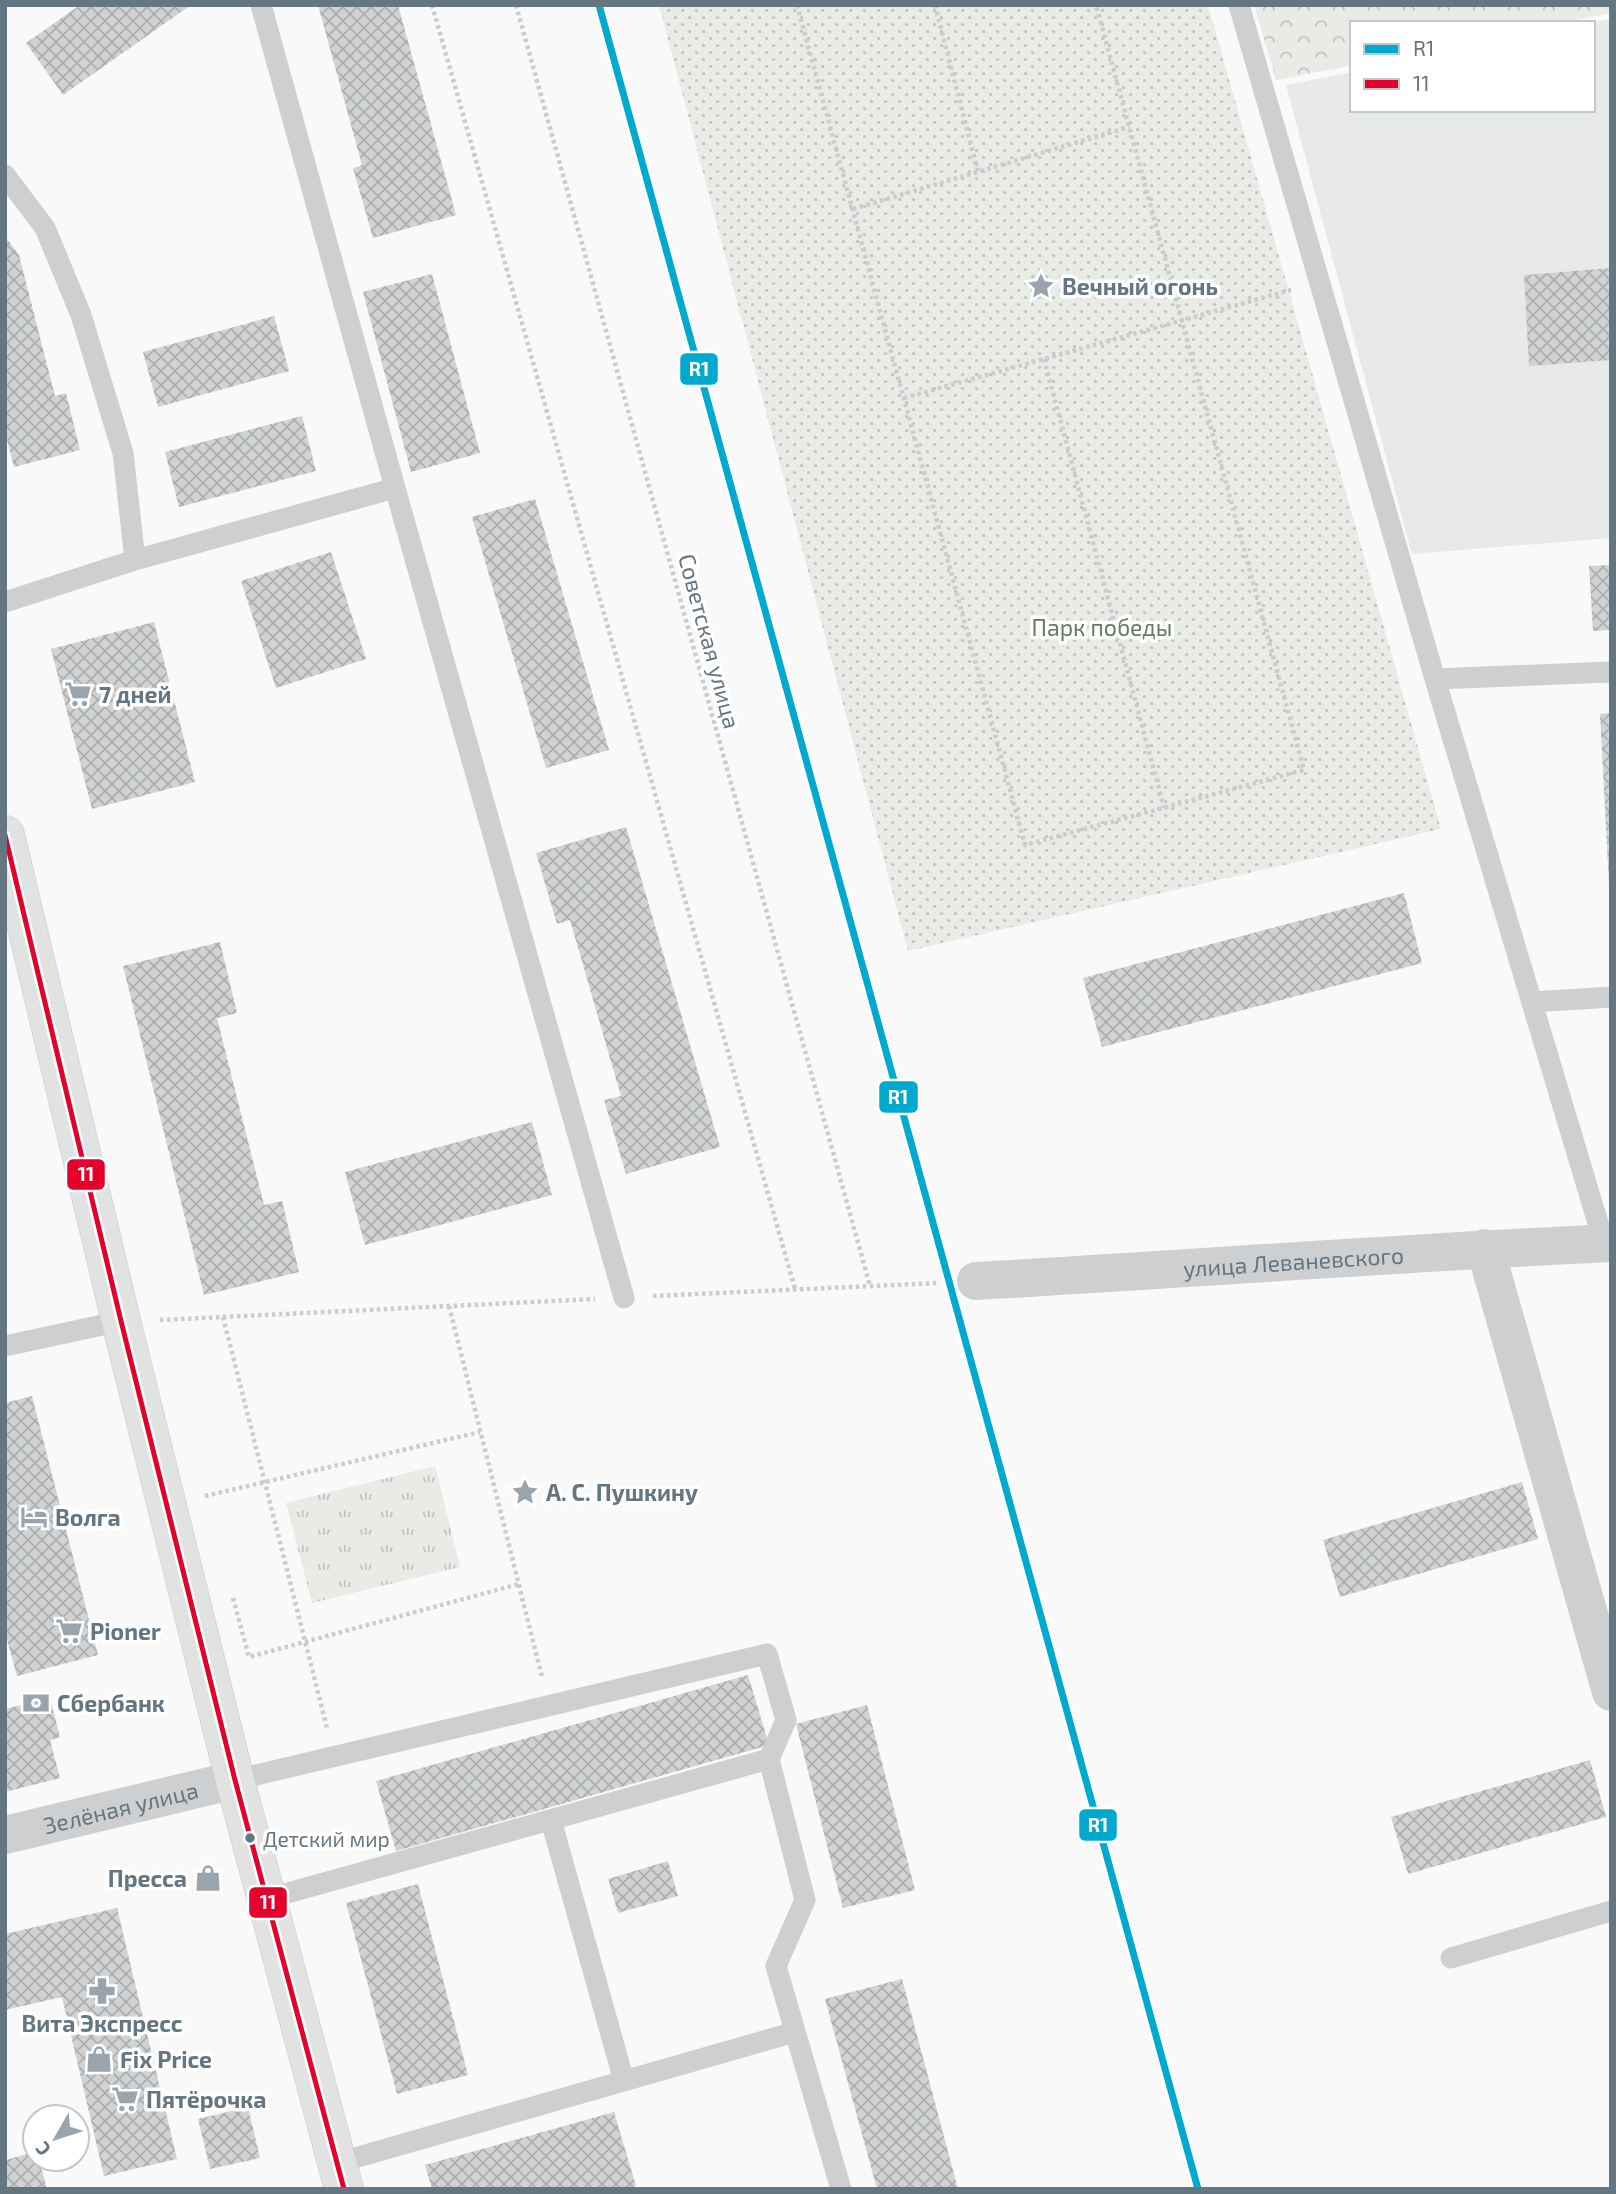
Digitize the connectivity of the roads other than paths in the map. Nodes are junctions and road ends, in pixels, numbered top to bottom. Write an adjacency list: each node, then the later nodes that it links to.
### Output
1 (261, 5): 4 (lane)
2 (1239, 5): 8 (lane)
3 (5, 175): 5 (lane)
4 (395, 488): 5 (lane); 16 (lane)
5 (135, 560): 6 (lane)
6 (5, 602)
7 (1611, 672): 8 (lane)
8 (1435, 679): 12 (lane)
9 (5, 835): 10 (main road)
10 (12, 891): 17 (main road)
11 (1611, 997): 12 (lane)
12 (1533, 1002): 13 (lane)
13 (1608, 1243): 14 (street, улица Леваневского)
14 (1485, 1248): 15 (street, улица Леваневского); 19 (street)
15 (976, 1281)
16 (624, 1298)
17 (121, 1321): 18 (lane); 21 (main road)
18 (5, 1346)
19 (1611, 1692)
20 (769, 1759): 21 (lane); 22 (lane); 27 (lane)
21 (235, 1780): 23 (street, Зелёная улица); 24 (main road)
22 (551, 1820): 24 (lane); 28 (lane)
23 (5, 1835)
24 (266, 1899): 29 (main road)
25 (1611, 1911): 26 (lane)
26 (1451, 1958)
27 (795, 2032): 28 (lane); 30 (lane)
28 (624, 2081): 29 (lane)
29 (340, 2176)
30 (841, 2189)

